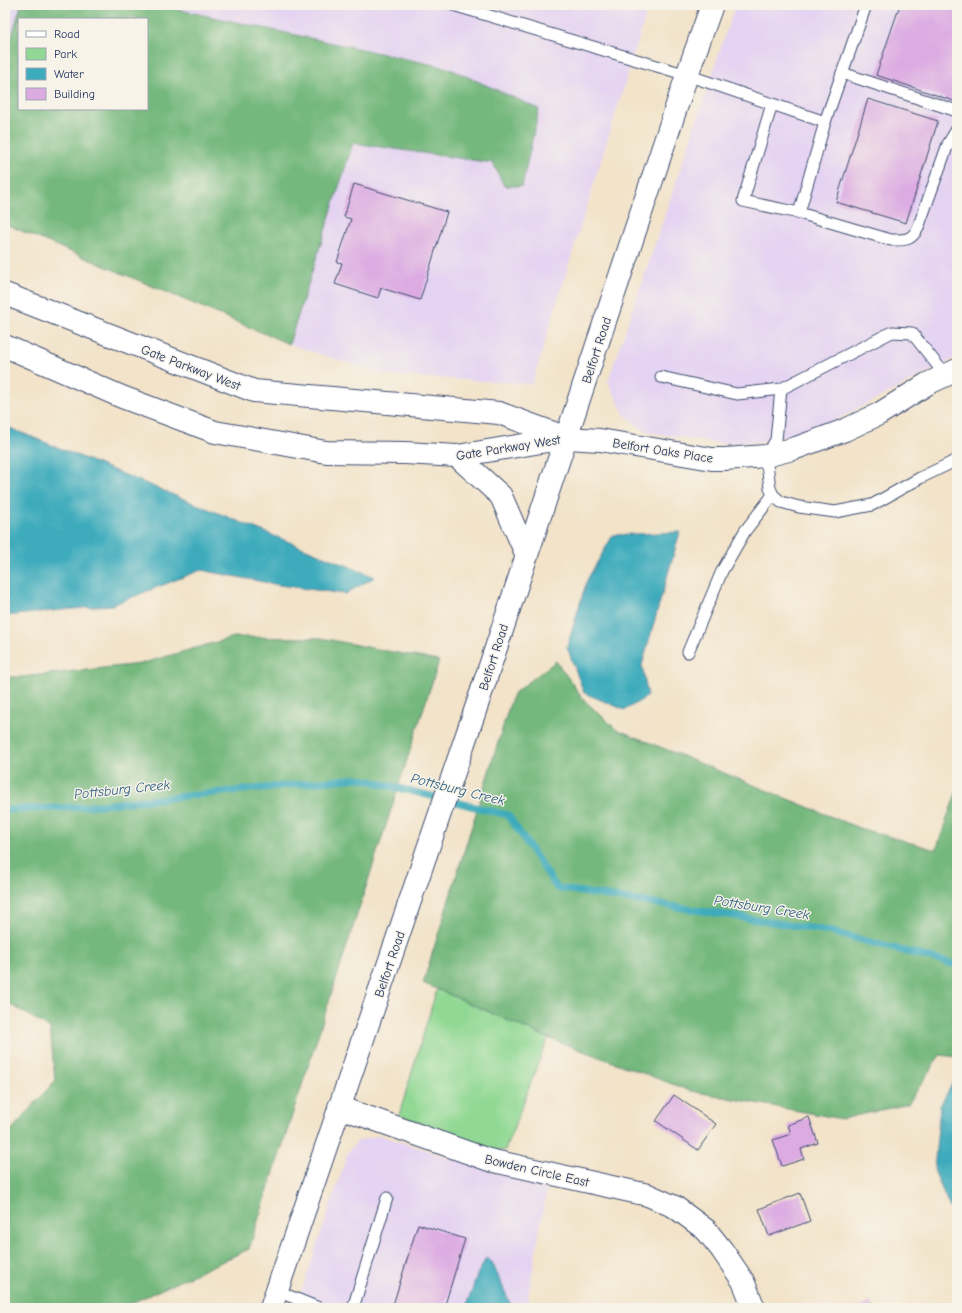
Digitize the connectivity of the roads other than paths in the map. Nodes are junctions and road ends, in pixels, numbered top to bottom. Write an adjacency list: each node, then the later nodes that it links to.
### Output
1 (453, 5): 4 (lane)
2 (712, 5): 6 (main road, Belfort Road)
3 (866, 5): 5 (lane)
4 (481, 9): 6 (lane)
5 (842, 73): 8 (lane); 9 (lane)
6 (687, 75): 7 (lane); 17 (main road, Belfort Road)
7 (772, 104): 9 (lane); 11 (lane)
8 (957, 111)
9 (826, 122): 11 (lane)
10 (957, 129): 11 (lane)
11 (799, 213)
12 (5, 294): 17 (main road, Gate Parkway West)
13 (5, 346): 18 (main road, Gate Parkway West)
14 (951, 373): 16 (lane); 19 (main road, Belfort Oaks Place)
15 (661, 377): 16 (lane)
16 (781, 390): 19 (lane)
17 (567, 438): 18 (main road, Gate Parkway West); 19 (main road, Belfort Oaks Place); 22 (main road, Belfort Road)
18 (457, 456): 22 (main road)
19 (766, 456): 21 (lane)
20 (957, 460): 21 (lane)
21 (773, 496): 23 (lane)
22 (527, 556): 24 (main road, Belfort Road)
23 (688, 652)
24 (339, 1108): 26 (main road, Belfort Road); 29 (main road, Bowden Circle East)
25 (387, 1198): 28 (lane)
26 (274, 1300): 27 (lane)
27 (319, 1308)
28 (353, 1308)
29 (754, 1308)

